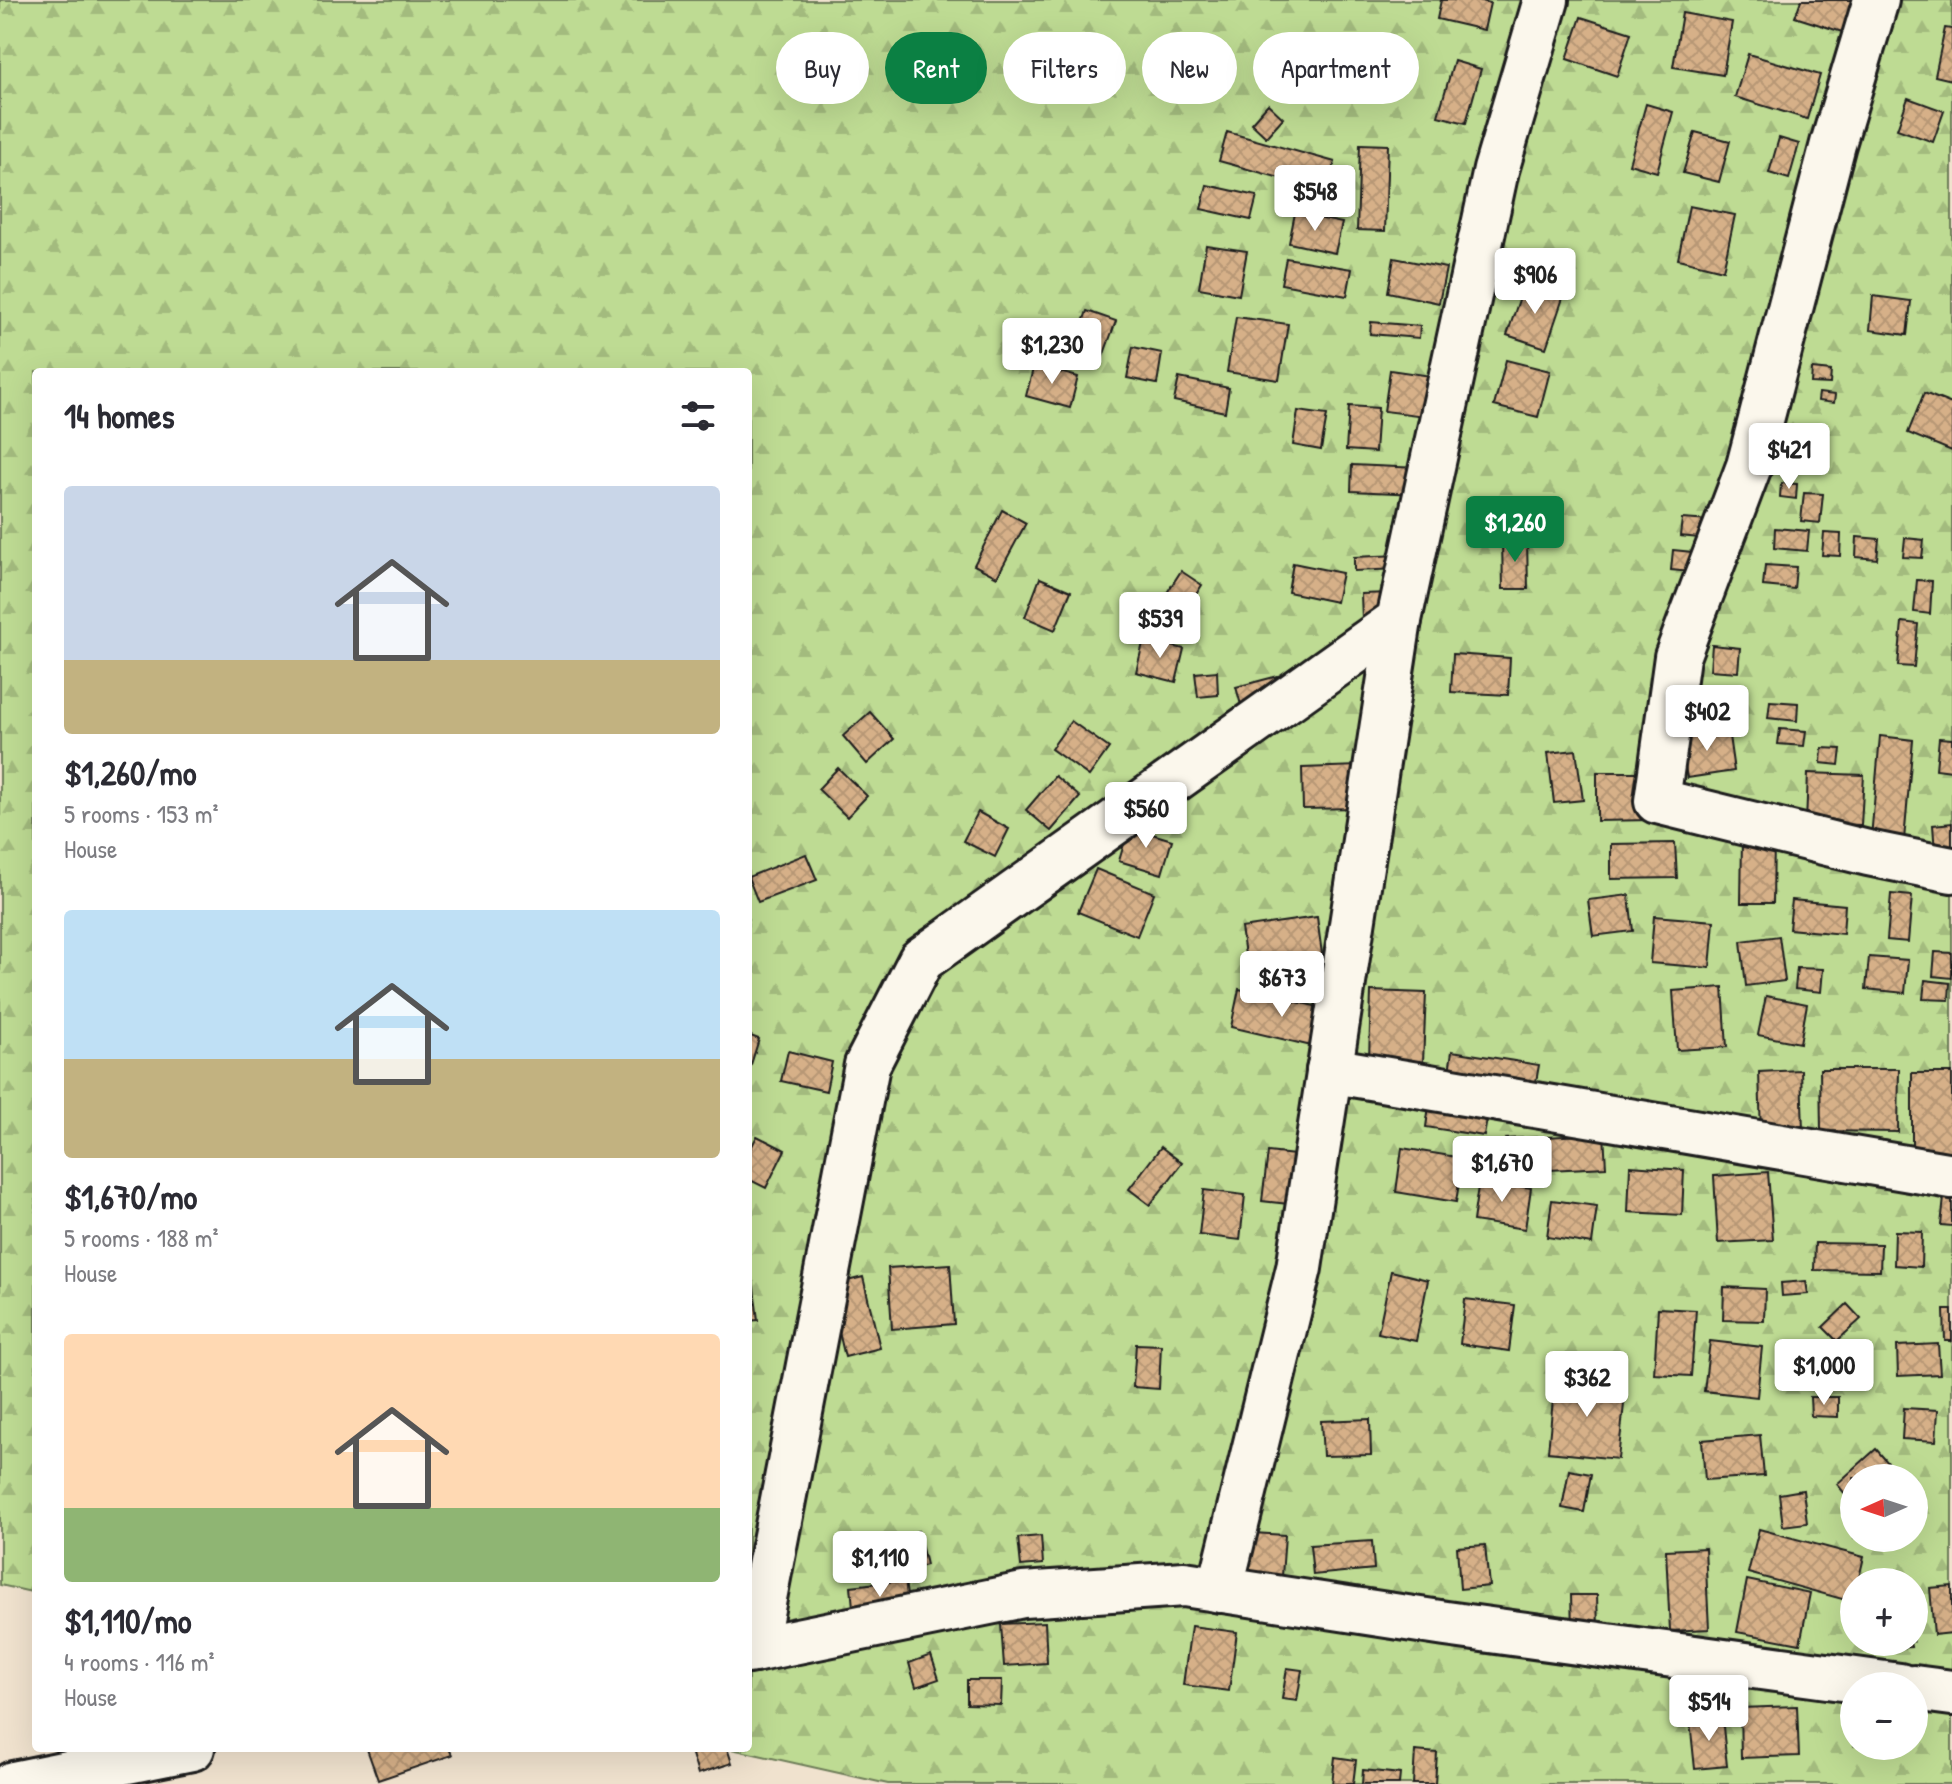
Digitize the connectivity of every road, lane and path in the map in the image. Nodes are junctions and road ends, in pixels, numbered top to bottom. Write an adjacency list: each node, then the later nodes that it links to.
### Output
1 (1546, 0): 3 (street)
2 (1876, 0): 4 (street)
3 (1399, 620): 5 (street); 8 (street)
4 (1952, 870)
5 (1329, 1070): 6 (street); 7 (street)
6 (1952, 1176)
7 (1220, 1590): 9 (street); 10 (street)
8 (752, 1645)
9 (752, 1650)
10 (1840, 1678)
11 (1928, 1690): 12 (street)
12 (1952, 1693)
13 (172, 1752): 14 (street)
14 (13, 1784)

